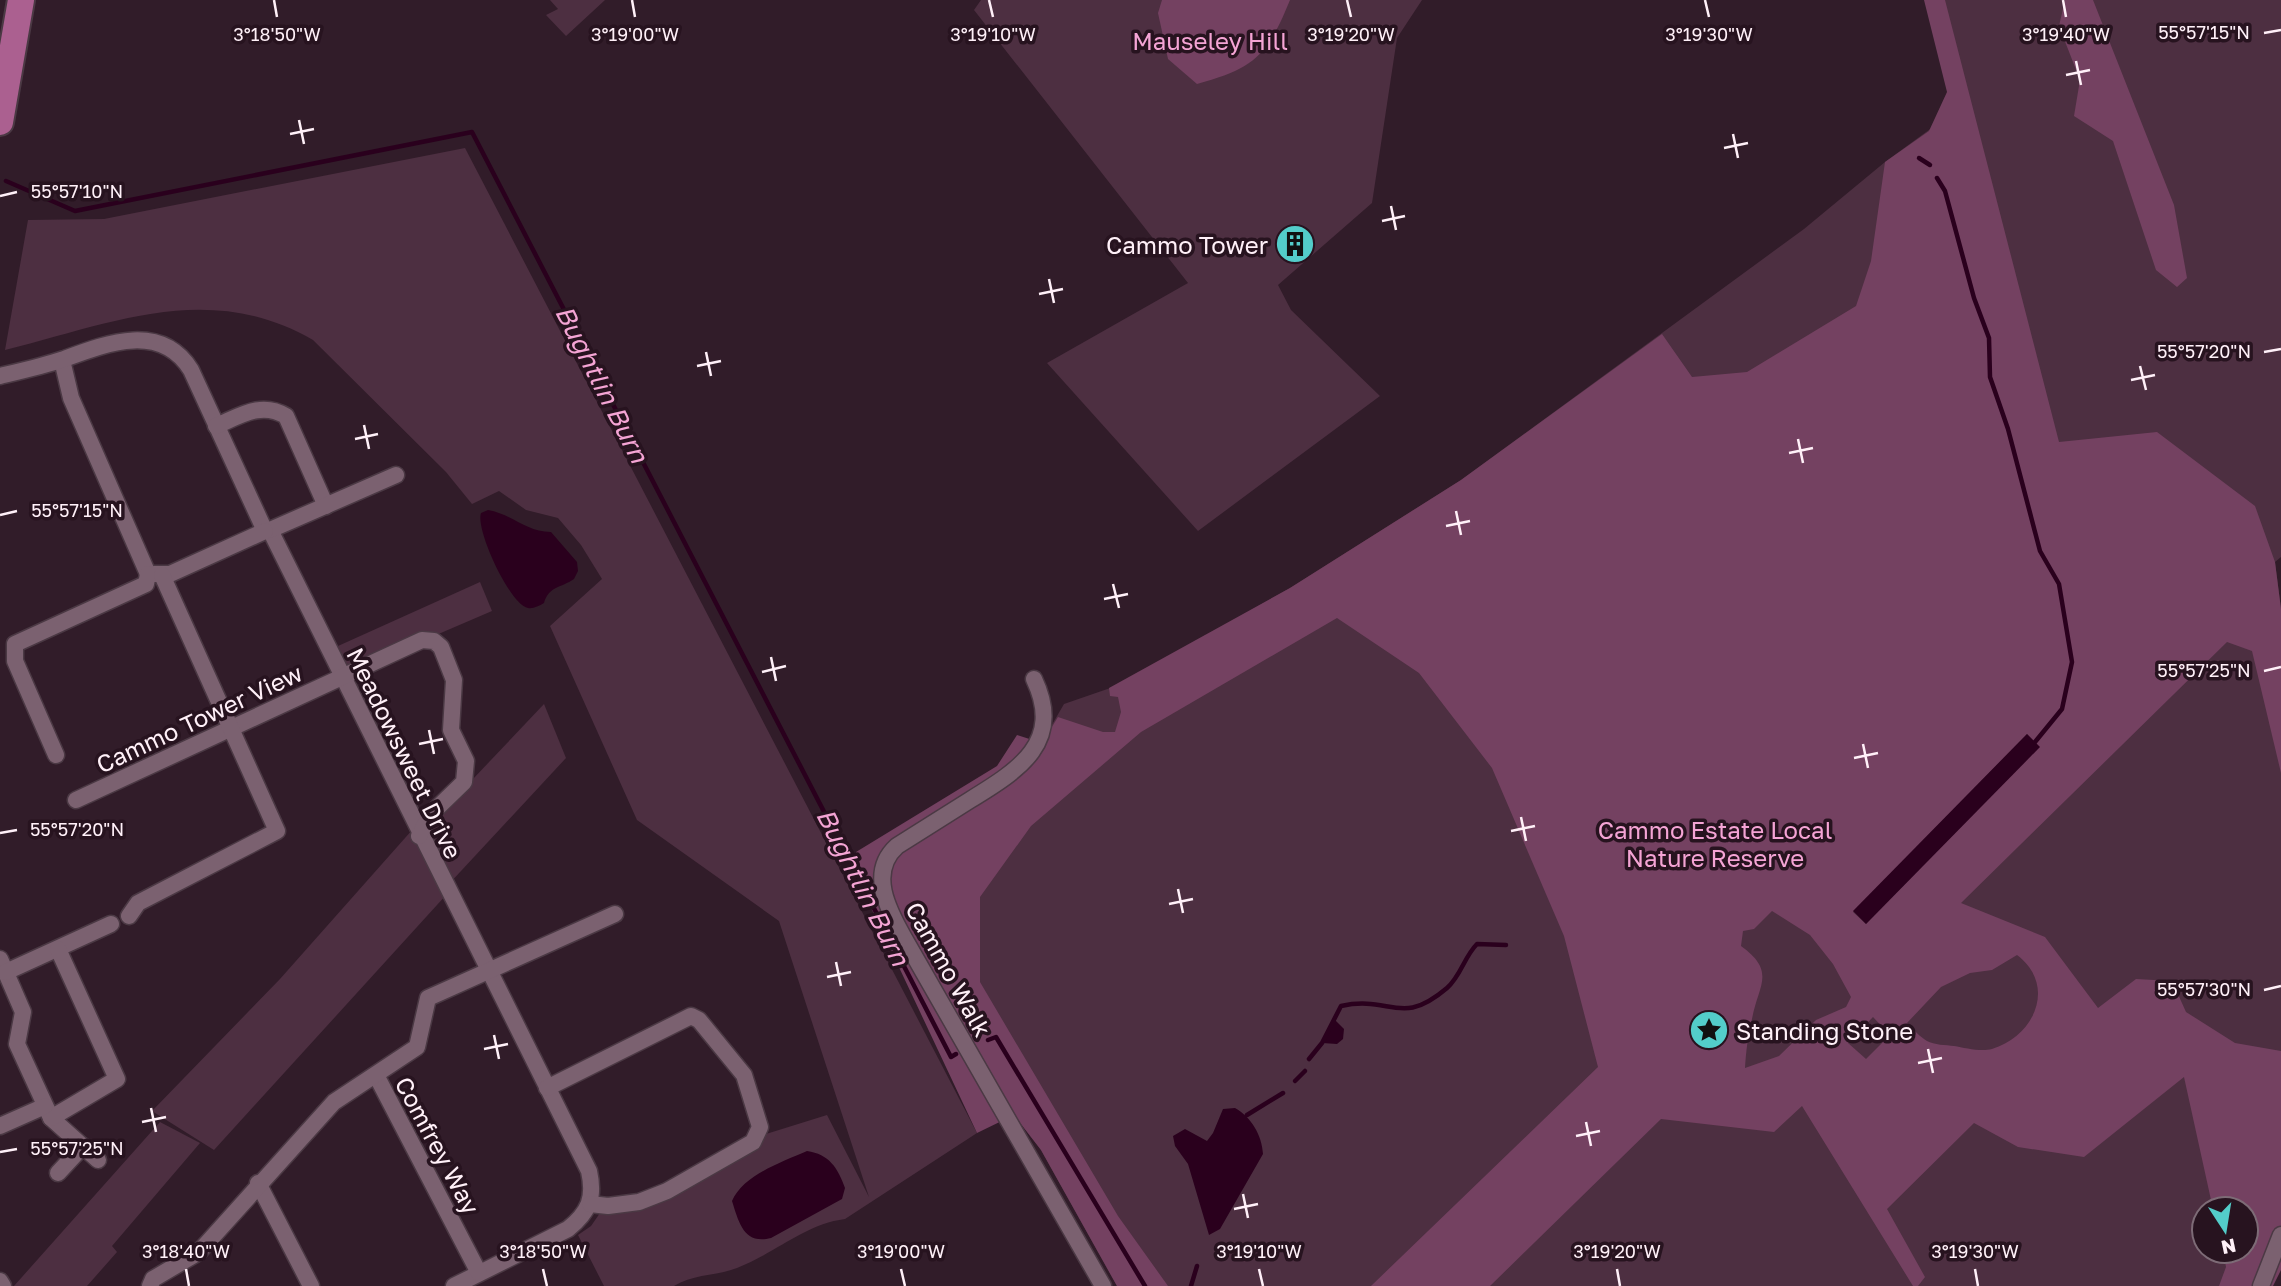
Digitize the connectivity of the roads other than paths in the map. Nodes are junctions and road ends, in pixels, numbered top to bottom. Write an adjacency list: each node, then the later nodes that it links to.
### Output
1 (21, 0): 2 (main road)
2 (0, 122)
3 (62, 360): 4 (street, Meadowsweet Drive); 5 (street, Meadowsweet Drive); 9 (street)
4 (0, 376)
5 (216, 426): 7 (street); 8 (street, Meadowsweet Drive)
6 (396, 475): 7 (street)
7 (326, 506): 8 (street)
8 (267, 531): 9 (street); 10 (street, Meadowsweet Drive)
9 (155, 575): 12 (street); 13 (street)
10 (341, 678): 12 (street, Cammo Tower View); 15 (street, Meadowsweet Drive); 15 (street, Cammo Tower View)
11 (1034, 679): 38 (street, Cammo Walk)
12 (229, 729): 14 (street, Cammo Tower View); 17 (street)
13 (56, 755)
14 (76, 800)
15 (419, 836): 21 (street, Meadowsweet Drive)
16 (615, 914): 21 (street)
17 (129, 916)
18 (111, 924): 19 (street)
19 (58, 948): 20 (street); 24 (street)
20 (3, 965): 24 (street)
21 (488, 970): 22 (street); 23 (street, Meadowsweet Drive)
22 (376, 1075): 29 (street); 32 (street, Comfrey Way)
23 (547, 1088): 30 (street, Meadowsweet Drive); 30 (street)
24 (48, 1112): 25 (street); 26 (street)
25 (0, 1126)
26 (83, 1146): 27 (street); 28 (street)
27 (98, 1160)
28 (58, 1173)
29 (258, 1183): 35 (street); 36 (street)
30 (590, 1203): 32 (street)
31 (2281, 1236): 39 (street)
32 (479, 1273): 37 (street)
33 (0, 1281): 34 (street)
34 (3, 1286)
35 (150, 1286)
36 (311, 1286)
37 (454, 1286)
38 (1103, 1286)
39 (2261, 1286)

